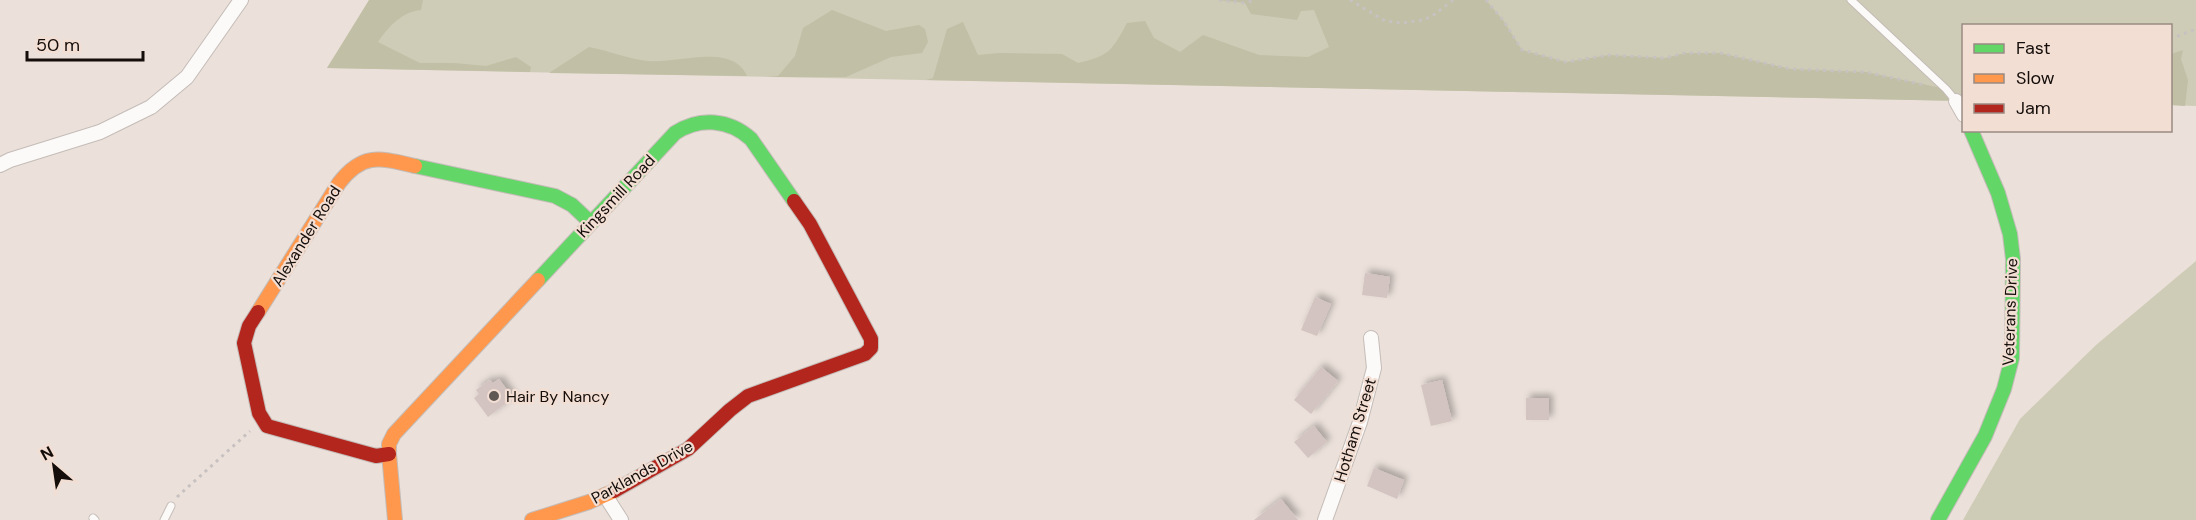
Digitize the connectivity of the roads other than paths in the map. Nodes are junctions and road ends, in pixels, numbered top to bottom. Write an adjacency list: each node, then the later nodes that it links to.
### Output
1 (241, 0): 6 (street)
2 (1851, 0): 3 (lane)
3 (1956, 101): 4 (street)
4 (1962, 112)
5 (1972, 132): 11 (street, Veterans Drive)
6 (0, 165)
7 (591, 223): 10 (street, Kingsmill Road); 12 (street, Kingsmill Road); 12 (street, Alexander Road)
8 (1371, 338): 15 (street, Hotham Street)
9 (2023, 347): 11 (lane)
10 (871, 348): 13 (street, Parklands Drive)
11 (2012, 358): 20 (street, Veterans Drive)
12 (389, 454): 17 (street, Kingsmill Road)
13 (605, 495): 18 (street, Parklands Drive); 19 (street)
14 (171, 506): 16 (lane)
15 (1326, 519)
16 (164, 520)
17 (395, 520)
18 (532, 520)
19 (621, 520)
20 (1938, 520)

